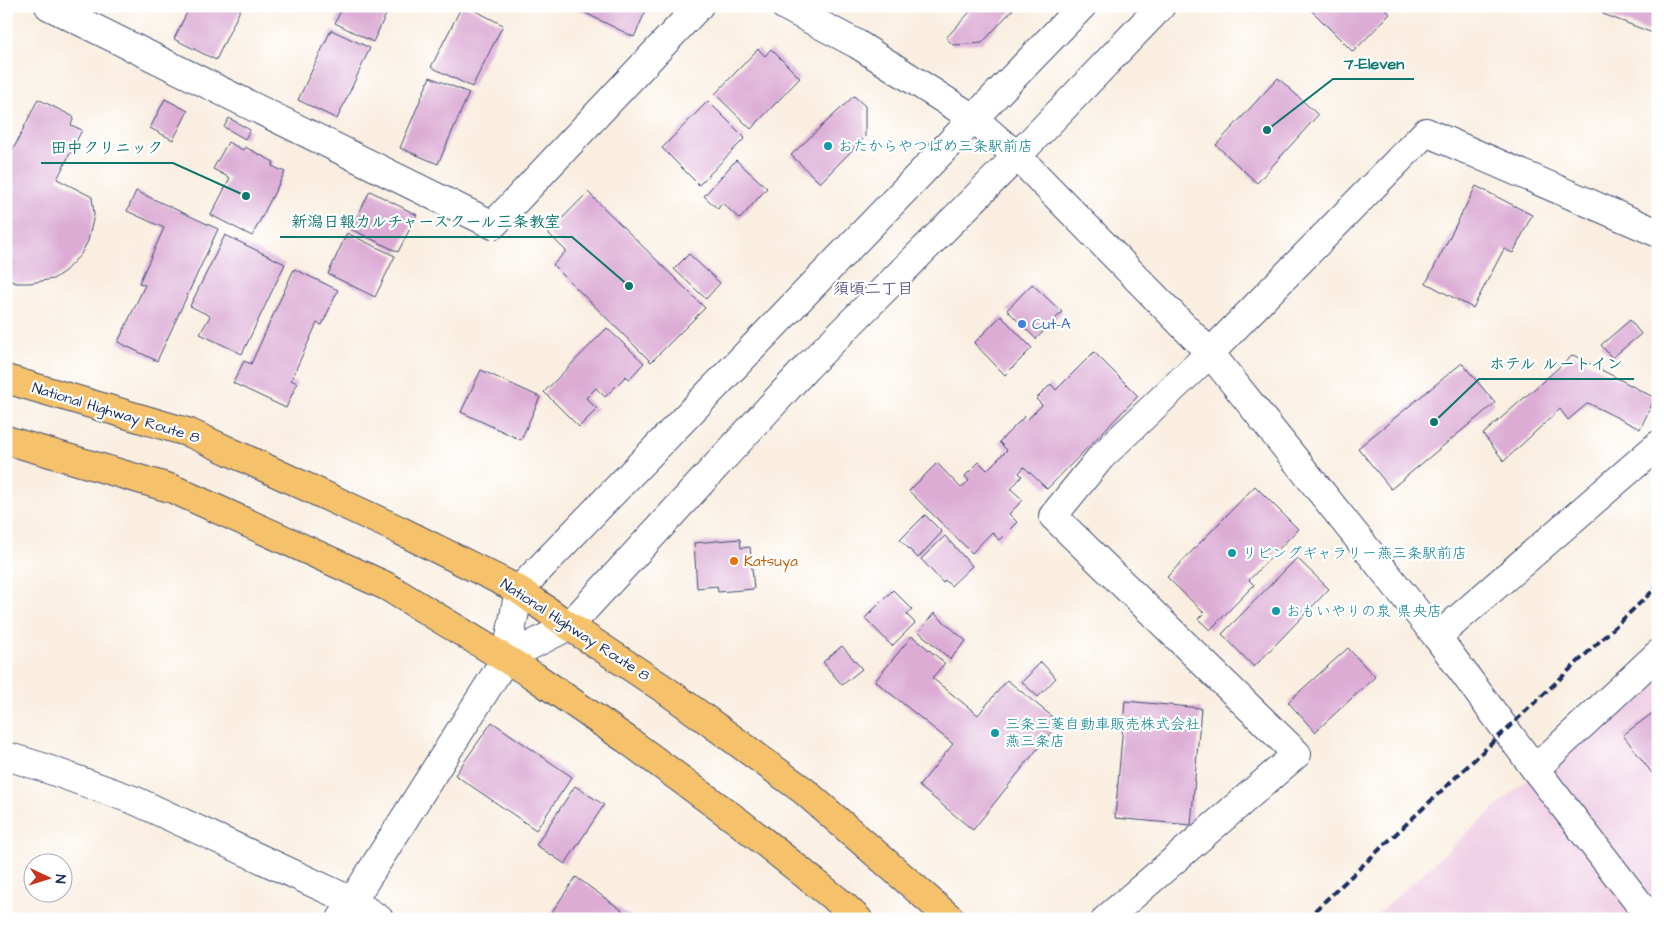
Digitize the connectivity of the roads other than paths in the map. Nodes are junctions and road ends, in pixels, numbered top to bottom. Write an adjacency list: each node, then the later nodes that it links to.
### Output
1 (49, 6): 2 (street)
2 (699, 6)
3 (785, 6): 6 (street)
4 (1082, 6): 6 (street)
5 (1160, 6): 7 (street)
6 (973, 118): 7 (street); 13 (street)
7 (1017, 156): 9 (street); 14 (street)
8 (1658, 233): 9 (street)
9 (1210, 353): 15 (street); 26 (street)
10 (6, 379): 13 (highway, National Highway Route 8)
11 (6, 440): 17 (highway)
12 (1658, 445): 15 (street)
13 (519, 590): 14 (highway, National Highway Route 8); 17 (street)
14 (570, 626): 17 (street); 25 (highway, National Highway Route 8)
15 (1437, 637): 19 (street)
16 (1658, 654): 19 (street)
17 (506, 658): 22 (street); 24 (highway)
18 (6, 756): 22 (street)
19 (1535, 769): 20 (street)
20 (1630, 892): 21 (street); 27 (street); 28 (street)
21 (1658, 900)
22 (346, 910): 23 (street)
23 (379, 919)
24 (858, 919)
25 (951, 919)
26 (1106, 919)
27 (1631, 919)
28 (1651, 919)

